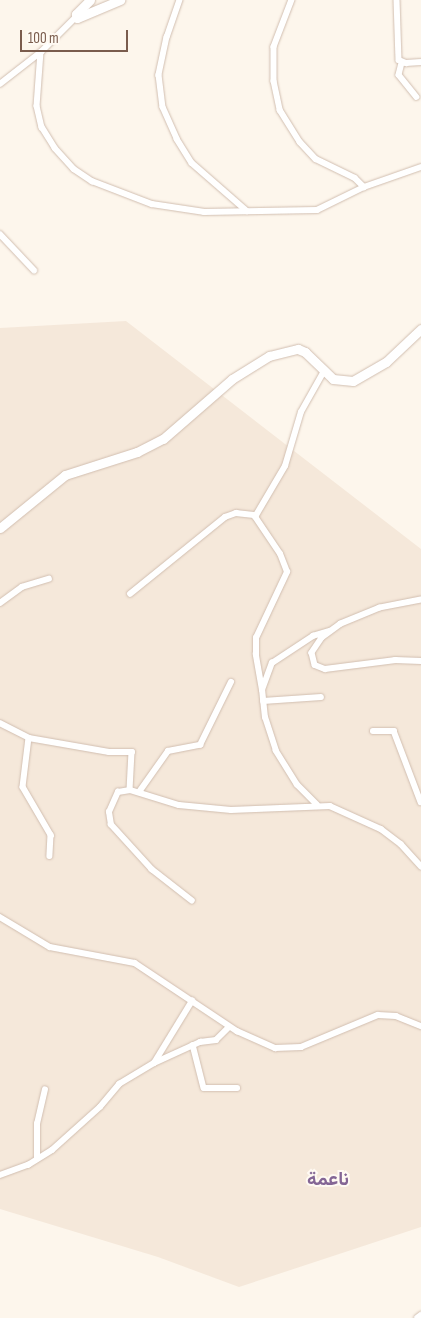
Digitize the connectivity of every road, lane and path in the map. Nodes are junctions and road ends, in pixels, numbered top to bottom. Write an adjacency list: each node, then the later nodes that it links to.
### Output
1 (90, 0): 6 (street)
2 (120, 0): 6 (street)
3 (180, 0): 14 (street)
4 (292, 0): 13 (street)
5 (397, 0): 9 (street)
6 (76, 17): 7 (street)
7 (41, 52): 10 (street); 14 (street)
8 (421, 62): 9 (street)
9 (402, 63): 11 (street)
10 (0, 84)
11 (417, 97)
12 (421, 167): 13 (street)
13 (364, 187): 14 (street)
14 (247, 211)
15 (0, 234): 16 (street)
16 (34, 270)
17 (421, 329): 18 (street)
18 (323, 372): 19 (street); 20 (street)
19 (256, 515): 22 (street); 28 (street)
20 (0, 528)
21 (49, 579): 24 (street)
22 (130, 594)
23 (421, 600): 25 (street)
24 (0, 603)
25 (330, 632): 26 (street); 28 (street)
26 (421, 661)
27 (231, 682): 35 (street)
28 (262, 690): 30 (street)
29 (321, 697): 30 (street)
30 (263, 701): 37 (street)
31 (0, 723): 33 (street)
32 (373, 731): 36 (street)
33 (29, 738): 34 (street); 38 (street)
34 (130, 790): 35 (street); 40 (street)
35 (138, 792): 37 (street)
36 (421, 802)
37 (317, 805): 39 (street)
38 (50, 856)
39 (421, 866)
40 (192, 902)
41 (0, 917): 42 (street)
42 (192, 1001): 44 (street); 46 (street)
43 (421, 1026): 44 (street)
44 (229, 1027): 45 (street)
45 (193, 1045): 46 (street); 47 (street)
46 (154, 1063): 49 (street)
47 (237, 1088)
48 (45, 1090): 49 (street)
49 (38, 1158): 50 (street)
50 (0, 1175)
51 (421, 1315): 52 (street)
52 (417, 1318)

